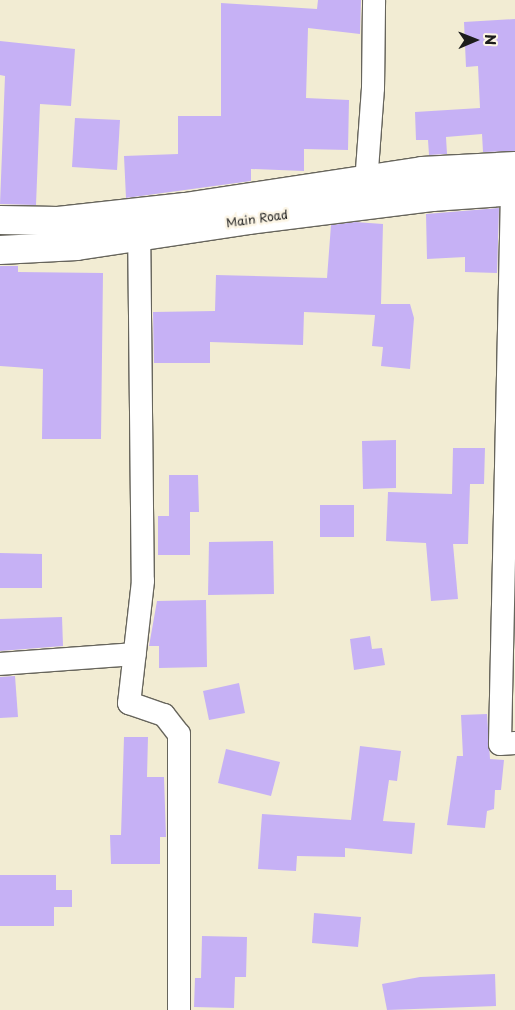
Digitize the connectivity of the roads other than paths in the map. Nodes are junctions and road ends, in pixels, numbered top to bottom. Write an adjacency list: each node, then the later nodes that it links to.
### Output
1 (374, 0): 3 (street)
2 (514, 183): 3 (main road, Main Road); 9 (street)
3 (365, 192): 5 (main road, Main Road)
4 (0, 220): 5 (main road, Main Road)
5 (139, 224): 6 (main road, Main Road); 7 (street)
6 (0, 250)
7 (135, 654): 8 (street); 10 (street)
8 (0, 664)
9 (515, 743)
10 (179, 1010)

